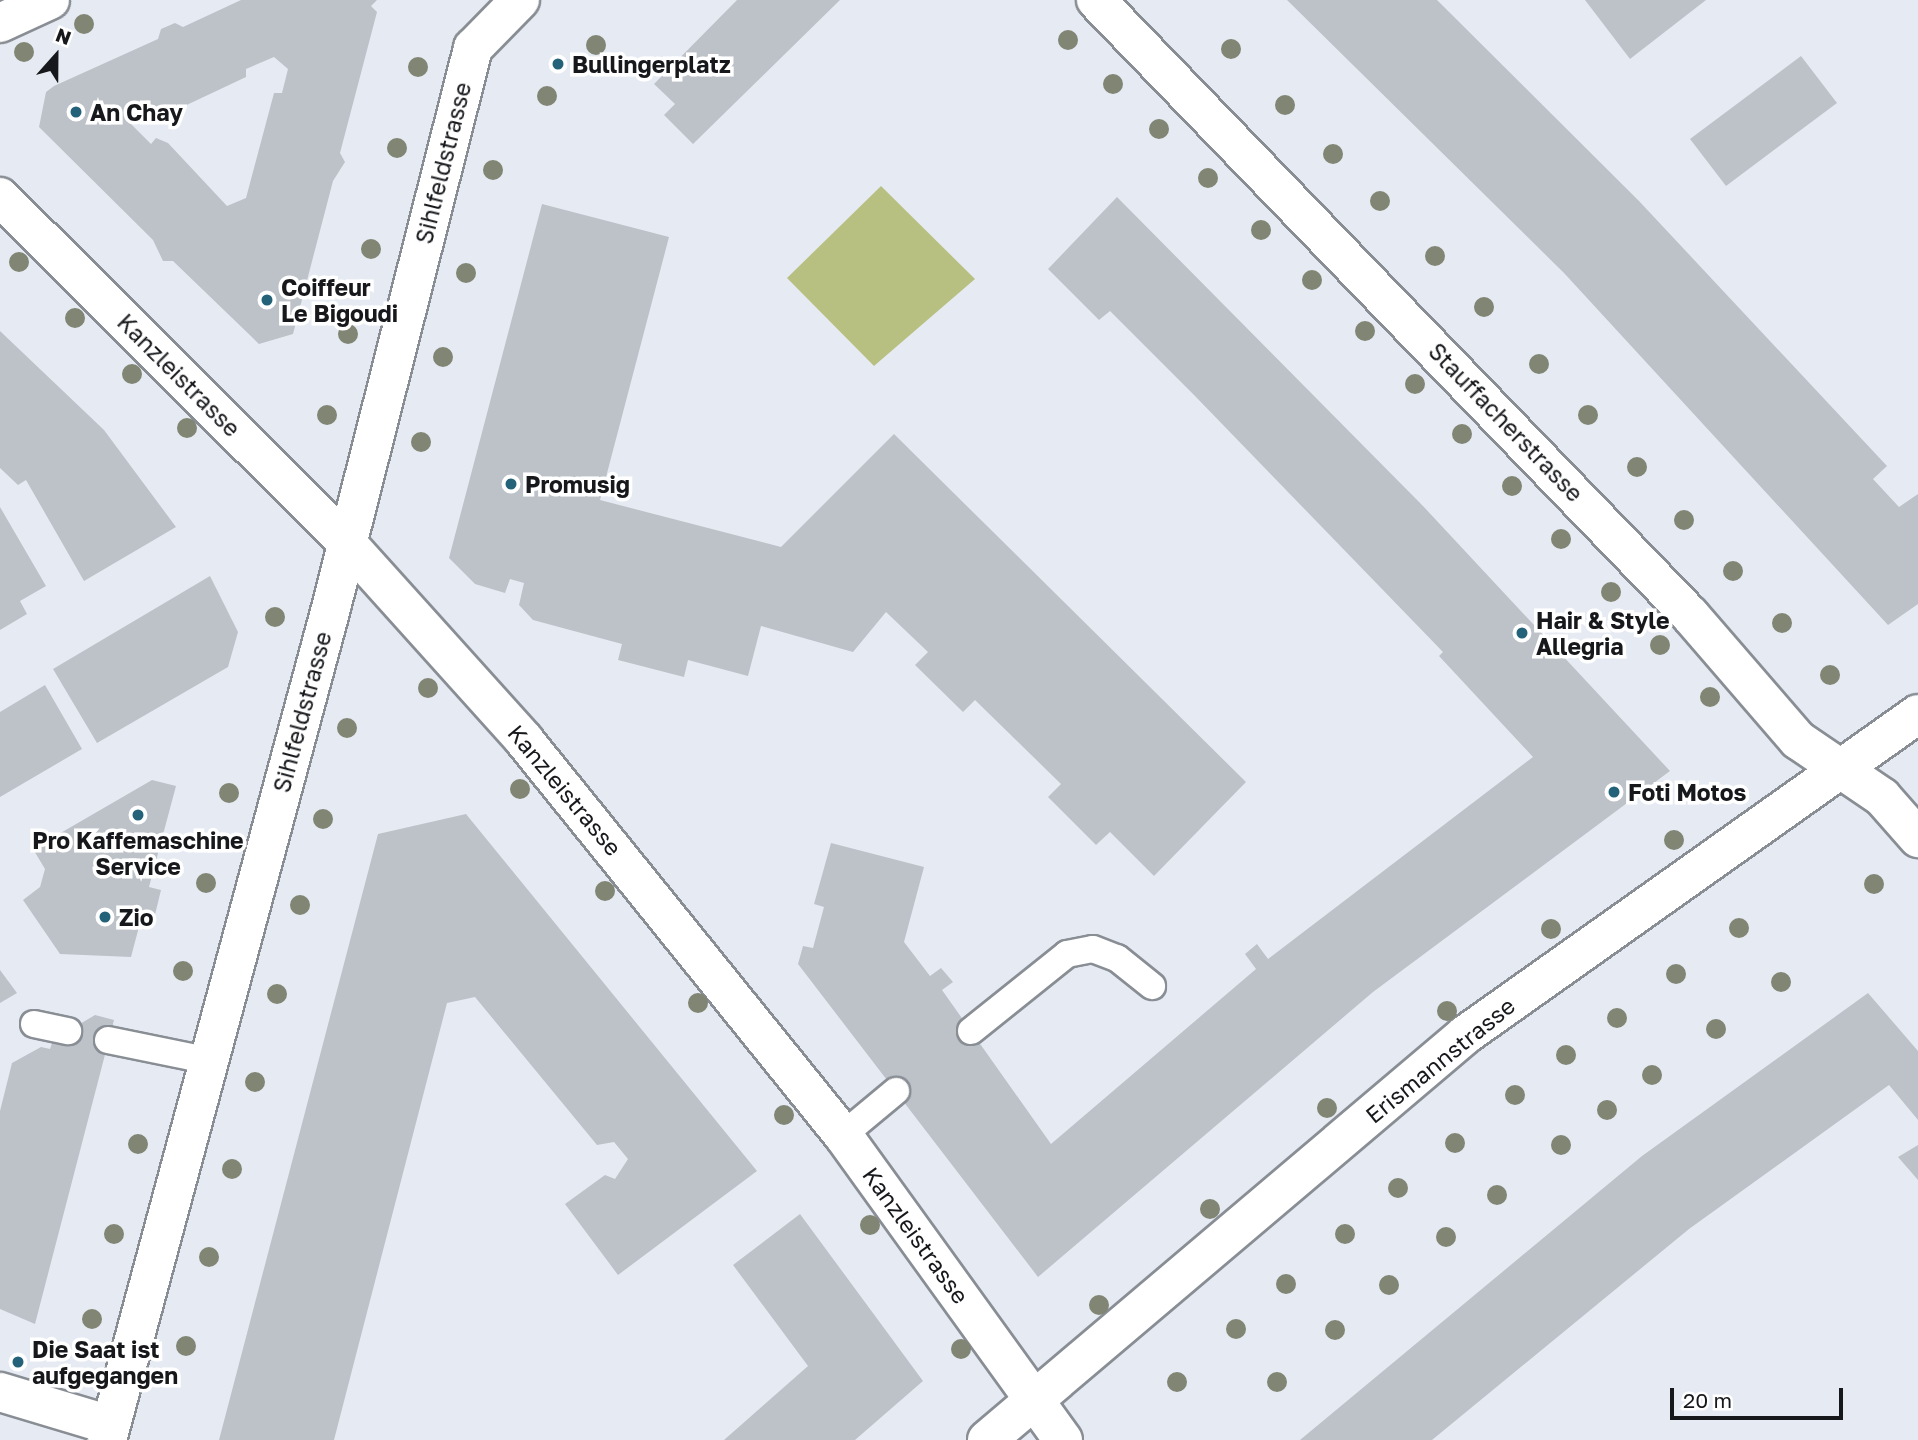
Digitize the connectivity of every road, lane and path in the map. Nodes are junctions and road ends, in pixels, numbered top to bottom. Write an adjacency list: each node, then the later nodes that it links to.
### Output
1 (51, 0): 4 (street)
2 (520, 0): 6 (street, Sihlfeldstrasse)
3 (1096, 0): 8 (street, Stauffacherstrasse)
4 (0, 23)
5 (0, 197): 6 (street, Kanzleistrasse)
6 (346, 542): 15 (street, Sihlfeldstrasse); 17 (street, Kanzleistrasse)
7 (1918, 714): 8 (street, Erismannstrasse)
8 (1843, 769): 9 (street, Stauffacherstrasse); 19 (street, Erismannstrasse)
9 (1918, 838)
10 (1152, 986): 13 (lane)
11 (34, 1024): 12 (lane)
12 (68, 1031)
13 (971, 1031)
14 (108, 1040): 15 (lane)
15 (206, 1060): 20 (street, Sihlfeldstrasse)
16 (896, 1091): 17 (lane)
17 (843, 1135): 19 (street, Kanzleistrasse)
18 (0, 1392): 20 (street)
19 (1035, 1400): 21 (street, Erismannstrasse); 22 (street, Kanzleistrasse)
20 (109, 1433)
21 (988, 1440)
22 (1063, 1440)

